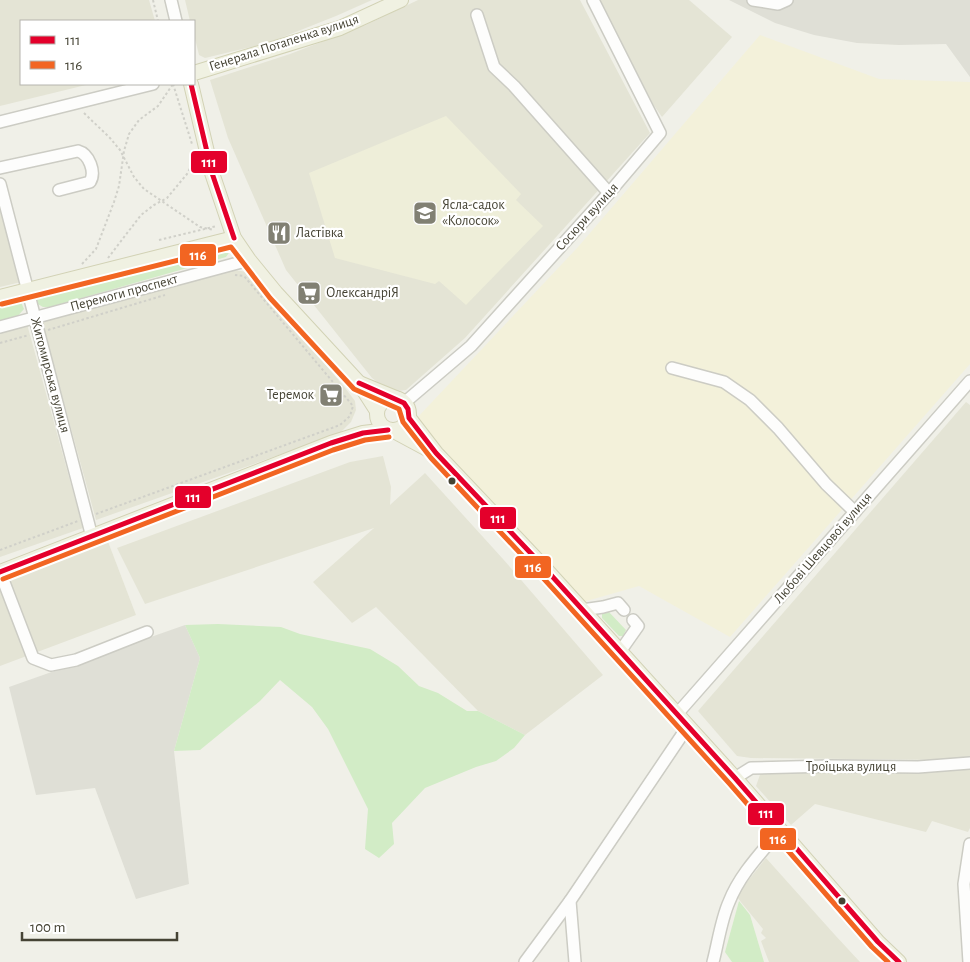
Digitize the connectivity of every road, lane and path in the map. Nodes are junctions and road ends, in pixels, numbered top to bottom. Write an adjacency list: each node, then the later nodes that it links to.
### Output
1 (153, 0): 8 (path)
2 (171, 0): 9 (street)
3 (401, 0): 10 (main road, Генерала Потапенка вулиця)
4 (593, 0): 21 (street, Сосюри вулиця)
5 (753, 0): 6 (street)
6 (787, 0)
7 (477, 15): 21 (street)
8 (158, 20)
9 (176, 20)
10 (195, 73)
11 (149, 85): 14 (street)
12 (172, 85): 16 (path)
13 (191, 85): 26 (main road)
14 (75, 104): 15 (street); 16 (path)
15 (0, 122)
16 (124, 156): 22 (path); 29 (path)
17 (196, 157): 22 (path)
18 (0, 168): 20 (street)
19 (0, 184): 32 (street, Житомирська вулиця)
20 (59, 190)
21 (609, 193): 43 (street, Сосюри вулиця)
22 (160, 201): 24 (path); 30 (path)
23 (217, 226): 24 (path)
24 (206, 228): 25 (path); 27 (path)
25 (218, 230)
26 (234, 238): 28 (main road); 30 (main road, Перемоги проспект)
27 (158, 240)
28 (249, 260): 35 (street, Перемоги проспект); 41 (main road)
29 (79, 267)
30 (101, 272): 32 (main road, Перемоги проспект)
31 (232, 275): 49 (path)
32 (28, 290): 34 (main road, Перемоги проспект); 35 (street, Житомирська вулиця)
33 (168, 294): 37 (path)
34 (0, 297)
35 (34, 317): 36 (street, Перемоги проспект); 37 (street, Житомирська вулиця)
36 (0, 327)
37 (38, 332): 38 (path); 49 (street, Житомирська вулиця)
38 (0, 343)
39 (672, 368): 48 (street)
40 (970, 381): 42 (street, Любові Шевцової вулиця)
41 (359, 383): 43 (main road); 44 (main road)
42 (966, 394): 48 (street, Любові Шевцової вулиця)
43 (401, 401): 44 (main road); 45 (main road)
44 (377, 411): 46 (main road)
45 (409, 418): 46 (main road); 47 (main road)
46 (390, 430): 47 (main road); 50 (main road)
47 (436, 453): 53 (main road)
48 (855, 512): 58 (street, Любові Шевцової вулиця)
49 (87, 518): 50 (street, Житомирська вулиця); 51 (path)
50 (92, 537): 52 (main road)
51 (0, 550)
52 (0, 572): 56 (street)
53 (582, 610): 54 (street); 57 (main road)
54 (624, 610)
55 (633, 620): 57 (street)
56 (146, 632)
57 (620, 652): 58 (main road)
58 (677, 714): 59 (main road)
59 (688, 726): 61 (main road); 64 (street)
60 (970, 763): 61 (street, Троїцька вулиця)
61 (735, 778): 62 (main road)
62 (780, 830): 67 (street); 68 (main road)
63 (970, 844): 69 (street)
64 (570, 901): 65 (street); 66 (street)
65 (525, 962)
66 (575, 962)
67 (713, 962)
68 (899, 962)
69 (969, 962)

